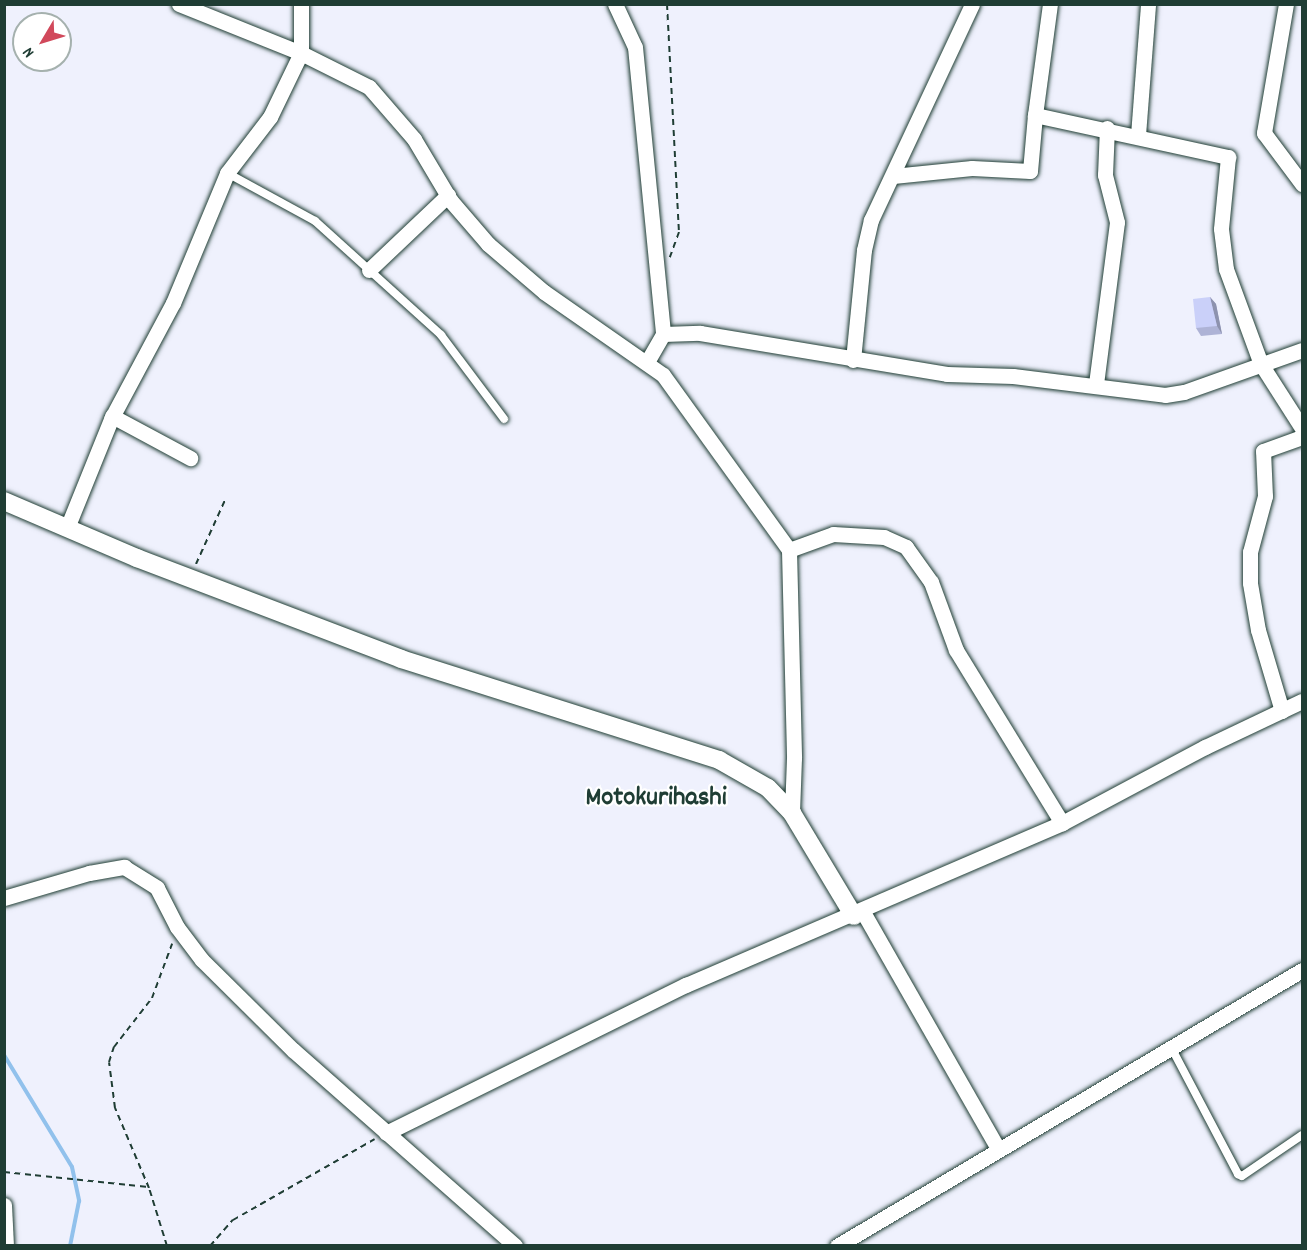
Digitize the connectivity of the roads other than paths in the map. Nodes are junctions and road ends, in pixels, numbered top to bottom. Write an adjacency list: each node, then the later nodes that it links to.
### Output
1 (179, 4): 8 (street)
2 (615, 4): 17 (street)
3 (972, 4): 13 (street)
4 (1050, 4): 9 (street)
5 (1148, 4): 11 (street)
6 (1286, 4): 14 (street)
7 (296, 8): 8 (street)
8 (301, 53): 12 (street); 15 (street)
9 (1035, 115): 10 (street); 13 (street)
10 (1107, 128): 11 (street); 22 (street)
11 (1138, 135): 21 (street)
12 (227, 173): 16 (lane); 23 (street)
13 (893, 176): 19 (street)
14 (1302, 184)
15 (448, 195): 16 (street); 20 (street)
16 (369, 270): 24 (lane)
17 (663, 334): 19 (street); 20 (street)
18 (1302, 350): 21 (street)
19 (853, 360): 22 (street)
20 (647, 362): 30 (street)
21 (1261, 364): 22 (street); 25 (street)
22 (1096, 384)
23 (112, 416): 27 (street); 29 (street)
24 (504, 419)
25 (1302, 428)
26 (1302, 437): 32 (street)
27 (190, 458)
28 (4, 501): 29 (street)
29 (67, 528): 33 (street)
30 (789, 550): 33 (street); 34 (street)
31 (1302, 701): 32 (street)
32 (1282, 711): 34 (street)
33 (792, 813): 36 (street)
34 (1062, 823): 36 (street)
35 (4, 898): 39 (street)
36 (858, 914): 39 (street); 41 (street)
37 (1302, 970): 38 (street)
38 (1171, 1047): 40 (lane); 41 (street)
39 (386, 1133): 44 (street)
40 (1302, 1135)
41 (998, 1149): 45 (street)
42 (4, 1204): 43 (street)
43 (6, 1245)
44 (515, 1245)
45 (837, 1245)

